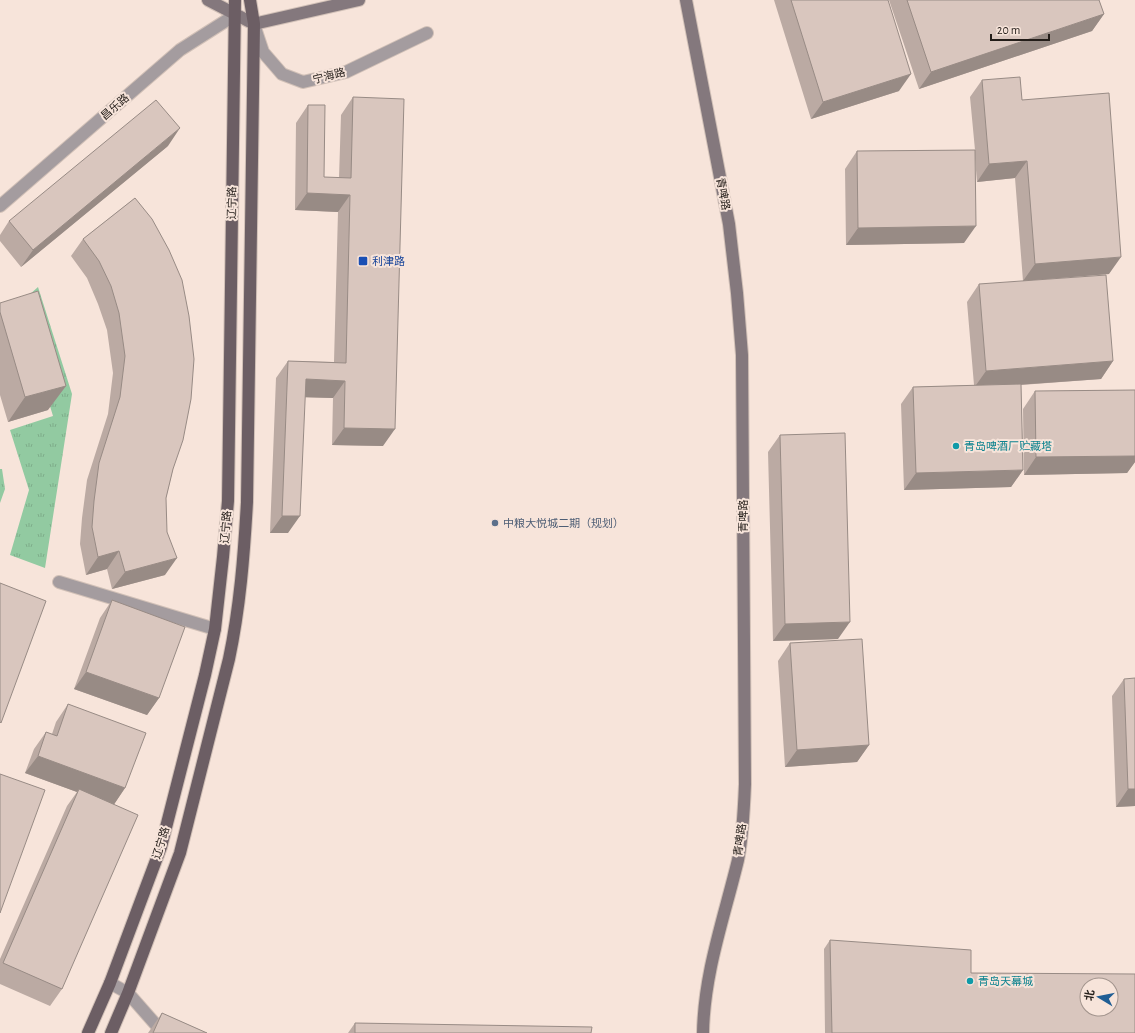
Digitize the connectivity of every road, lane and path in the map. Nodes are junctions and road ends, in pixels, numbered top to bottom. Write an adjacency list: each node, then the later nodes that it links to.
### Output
1 (208, 0): 6 (street)
2 (236, 0): 6 (main road, 辽宁路)
3 (252, 0): 6 (street); 7 (main road, 辽宁路)
4 (359, 0): 7 (street)
5 (686, 0): 17 (street, 青啤路)
6 (235, 15): 7 (street); 9 (street, 昌乐路); 11 (main road, 辽宁路)
7 (254, 24): 8 (street, 宁海路); 13 (main road, 辽宁路)
8 (427, 33)
9 (0, 206)
10 (59, 582): 11 (street)
11 (215, 629): 12 (main road, 辽宁路)
12 (110, 983): 13 (street); 14 (main road, 辽宁路)
13 (128, 993): 15 (main road, 辽宁路); 16 (street)
14 (88, 1033)
15 (111, 1033)
16 (166, 1033)
17 (704, 1033)

